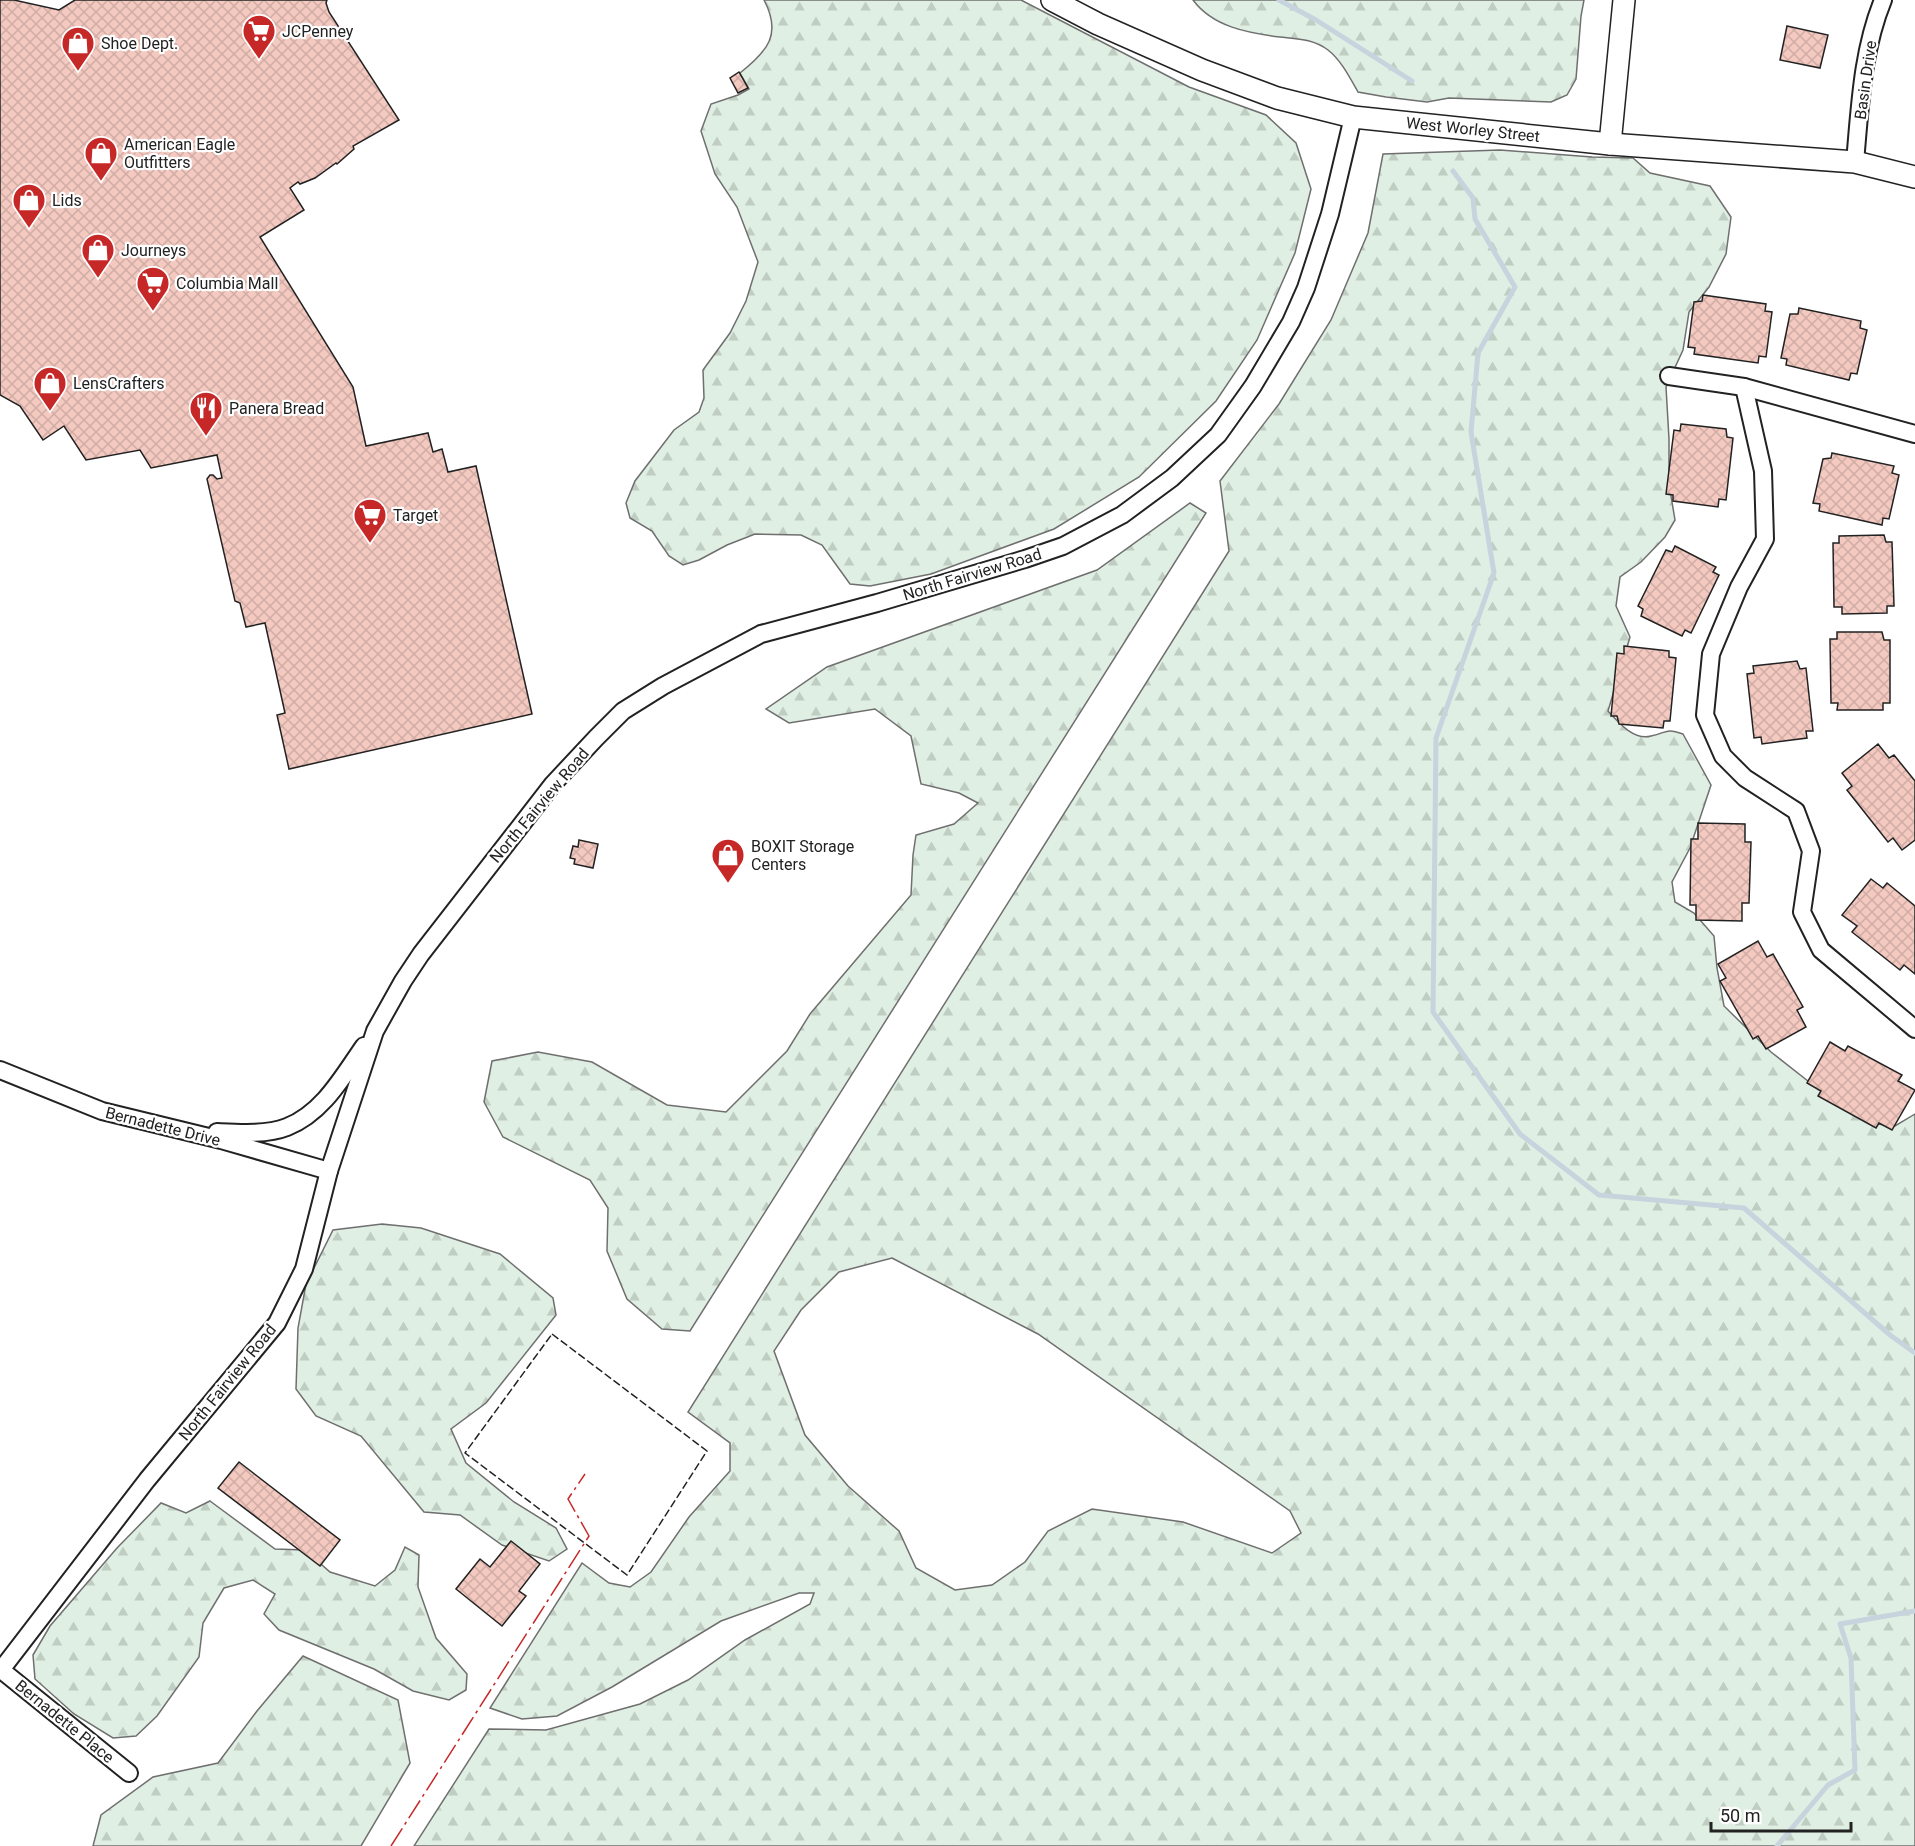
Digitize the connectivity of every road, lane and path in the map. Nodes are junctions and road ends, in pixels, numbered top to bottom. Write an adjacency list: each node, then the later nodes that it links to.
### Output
1 (1052, 0): 4 (street, West Worley Street)
2 (1624, 0): 5 (street)
3 (1883, 0): 6 (street, Basin Drive)
4 (1353, 117): 5 (street, West Worley Street); 12 (street, North Fairview Road)
5 (1610, 144): 6 (street, West Worley Street)
6 (1855, 162): 7 (street, West Worley Street)
7 (1915, 177)
8 (1669, 376): 9 (street)
9 (1744, 387): 10 (street); 11 (street)
10 (1915, 434)
11 (1913, 1022)
12 (375, 1031): 14 (street); 15 (street, North Fairview Road)
13 (0, 1070): 14 (street, Bernadette Drive)
14 (187, 1132): 15 (street, Bernadette Drive)
15 (329, 1171): 16 (street, North Fairview Road)
16 (0, 1669): 17 (street, Bernadette Place)
17 (129, 1773)

